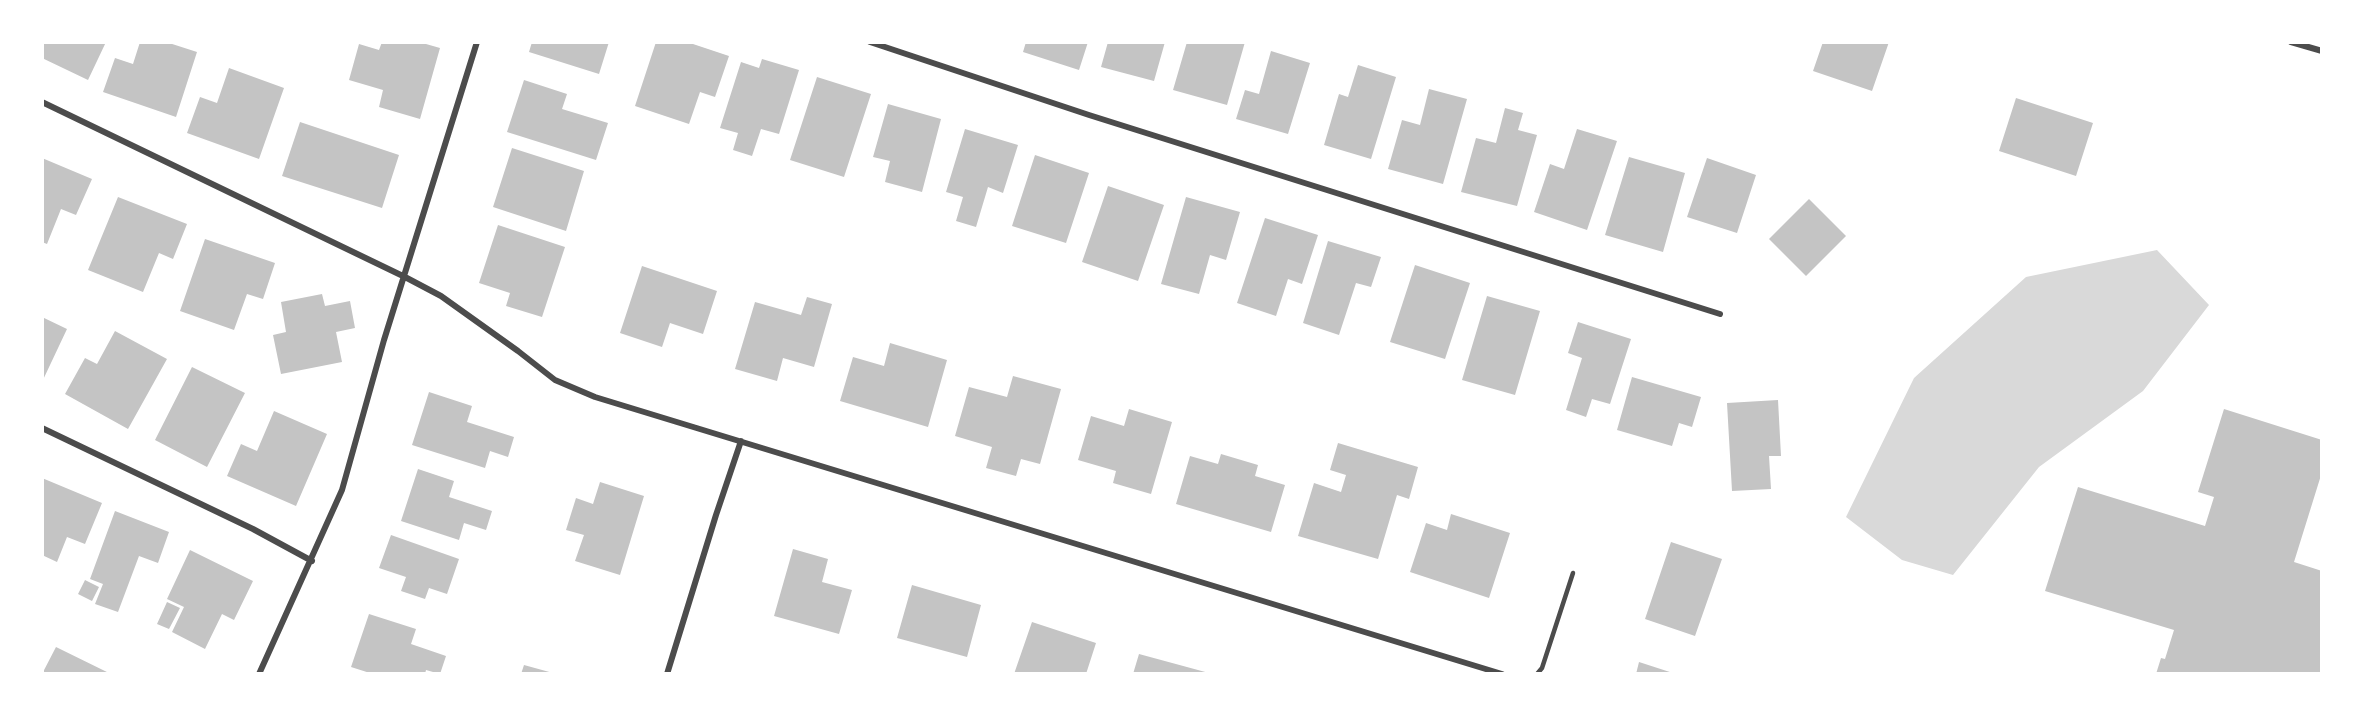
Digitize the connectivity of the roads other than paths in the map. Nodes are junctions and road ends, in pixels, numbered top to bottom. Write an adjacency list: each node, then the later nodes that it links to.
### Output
1 (477, 42): 6 (street)
2 (870, 42): 7 (street)
3 (2291, 42): 4 (street)
4 (2322, 51)
5 (42, 102): 6 (street)
6 (405, 277): 9 (street); 10 (street)
7 (1720, 314)
8 (42, 428): 10 (street)
9 (741, 441): 13 (street); 14 (street)
10 (312, 561): 12 (street)
11 (1573, 573): 15 (lane)
12 (259, 674)
13 (667, 674)
14 (1502, 674)
15 (1536, 674)

